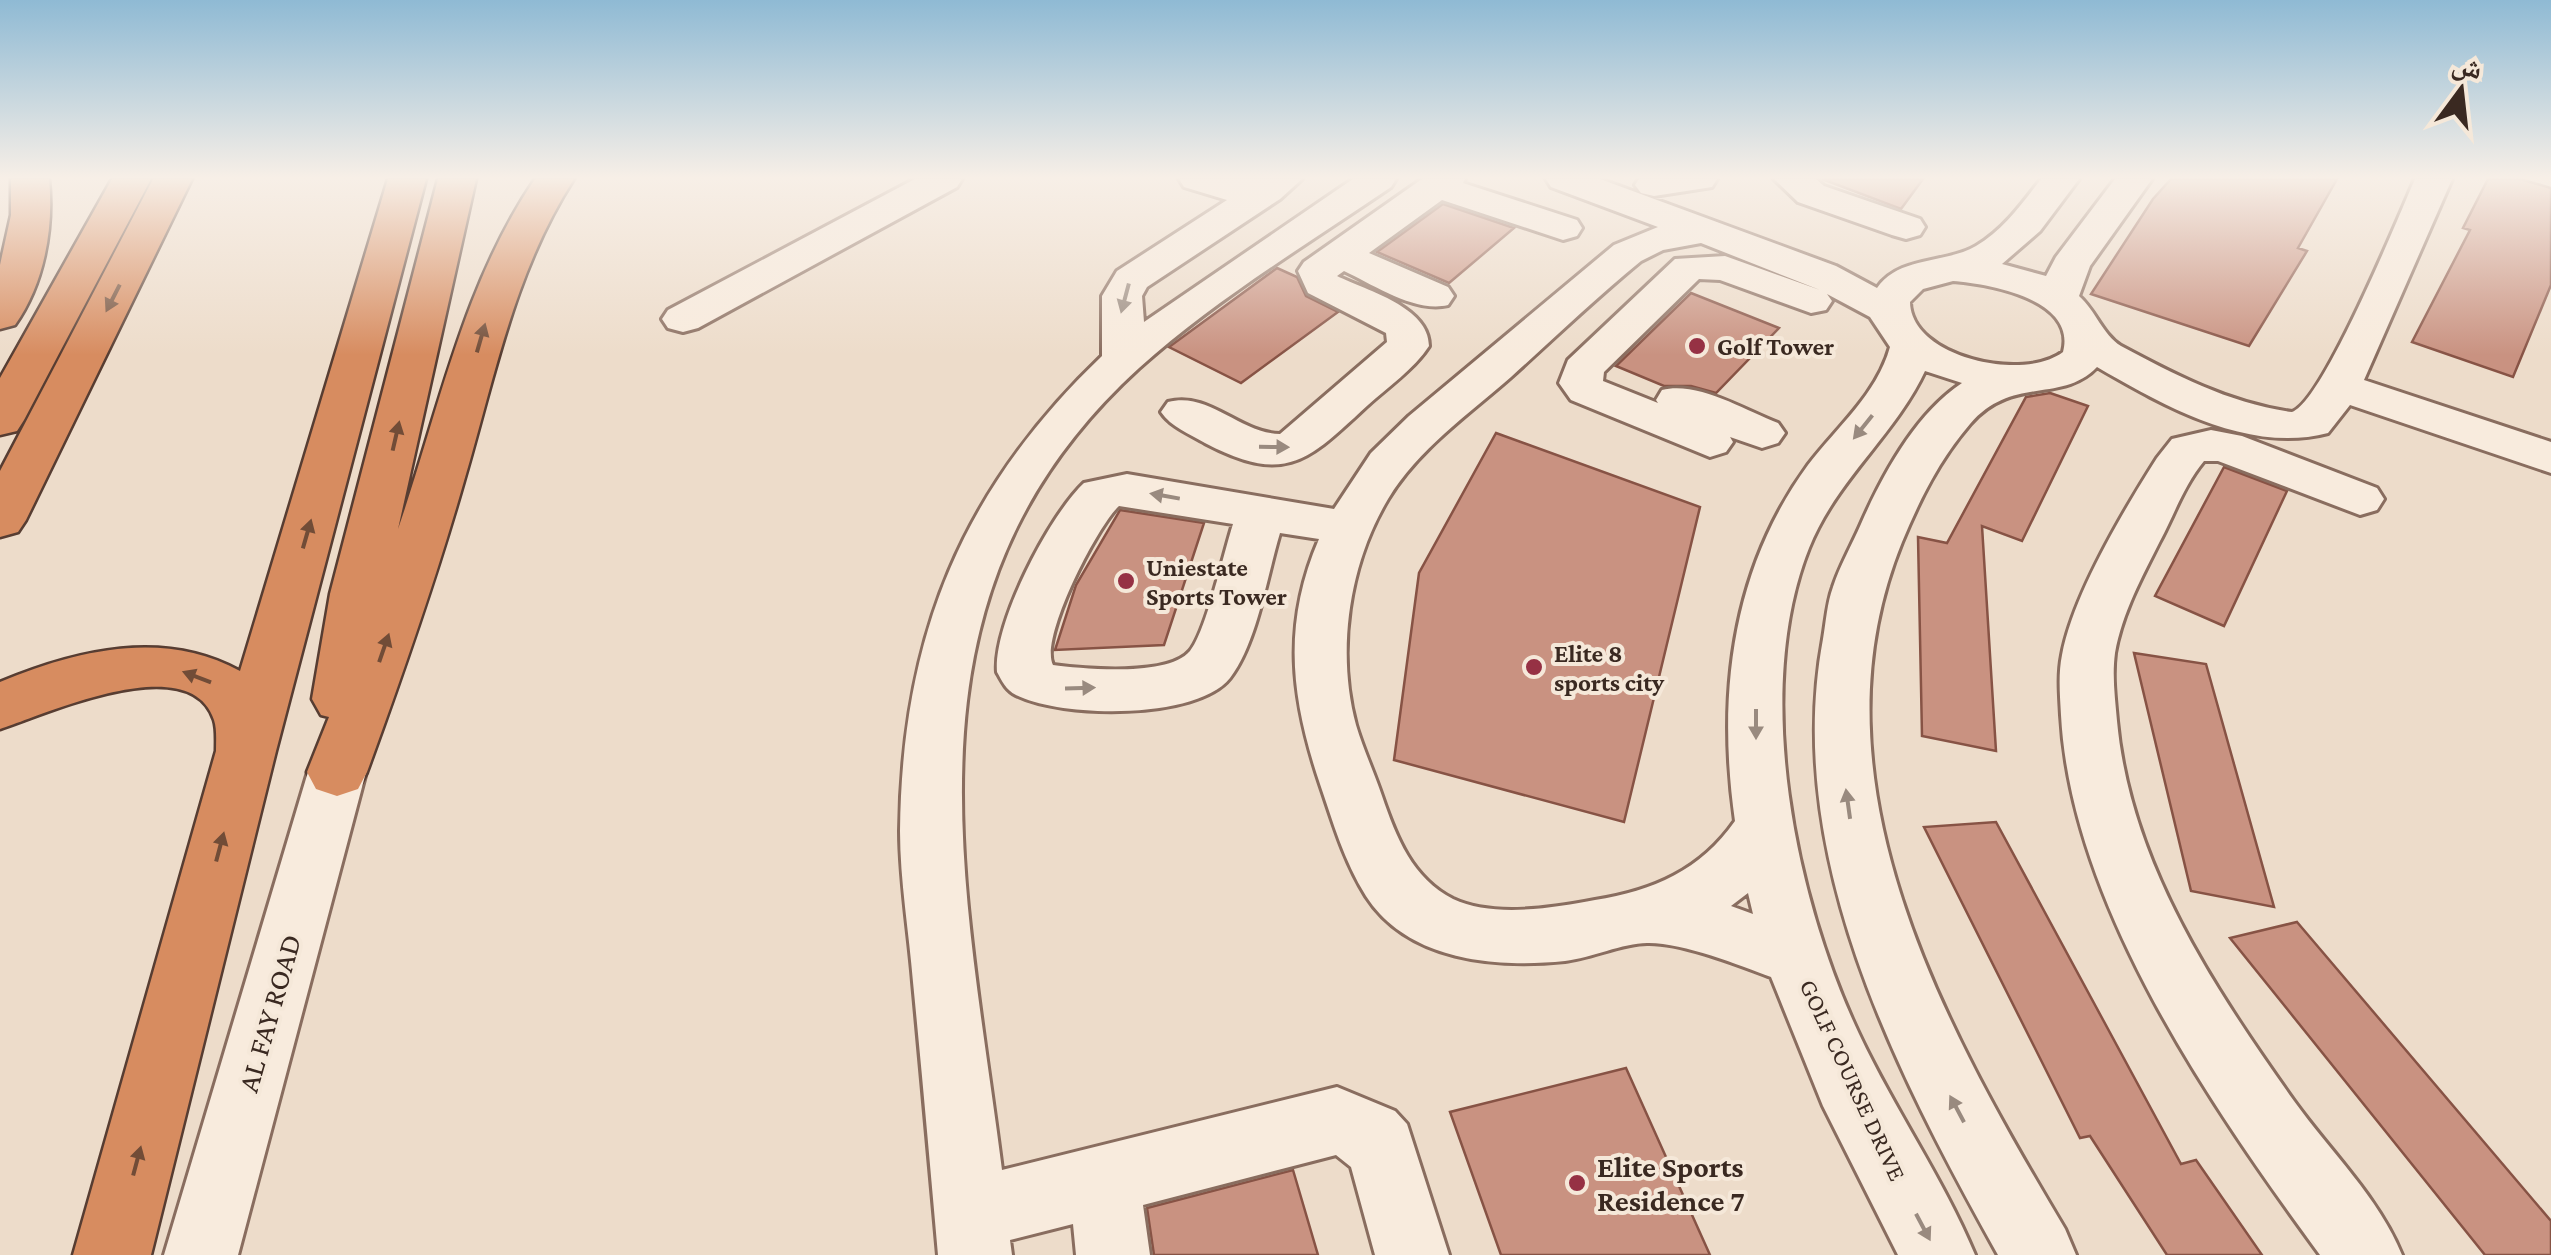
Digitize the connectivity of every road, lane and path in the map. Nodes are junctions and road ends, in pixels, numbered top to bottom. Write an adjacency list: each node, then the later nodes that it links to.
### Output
1 (27, 238): 22 (highway)
2 (100, 238): 32 (highway)
3 (145, 238): 39 (highway, one-way to 39)
4 (391, 238): 44 (highway, one-way to 4)
5 (443, 238): 45 (highway, one-way to 5)
6 (519, 238): 45 (highway, one-way to 6)
7 (837, 238): 23 (street)
8 (1171, 238): 26 (street, one-way to 26)
9 (1335, 238): 17 (street)
10 (1358, 238): 17 (street)
11 (1612, 238): 25 (street)
12 (1765, 238): 24 (street)
13 (1799, 238): 18 (street)
14 (2013, 238): 18 (street)
15 (2091, 238): 19 (street)
16 (2407, 238): 29 (street)
17 (1314, 266): 20 (street); 26 (street); 30 (street)
18 (1936, 271): 19 (street); 24 (street, GOLF COURSE DRIVE)
19 (2058, 300): 27 (street)
20 (1430, 307)
21 (1810, 308): 28 (street)
22 (0, 316)
23 (683, 320)
24 (1900, 328): 27 (street); 46 (street, GOLF COURSE DRIVE, one-way to 46)
25 (1522, 344): 28 (street); 34 (street)
26 (1124, 359): 41 (street)
27 (2054, 364): 29 (street); 56 (street, one-way to 27)
28 (1586, 367): 33 (street); 35 (street)
29 (2339, 386): 36 (street)
30 (1339, 407): 31 (street, one-way to 30); 34 (street)
31 (1184, 412)
32 (0, 420)
33 (1762, 433)
34 (1409, 442): 40 (street)
35 (1710, 442)
36 (2551, 458)
37 (2360, 499): 57 (street)
38 (1261, 514): 40 (street); 42 (street, one-way to 42); 42 (street, one-way to 38)
39 (0, 520)
40 (1349, 528): 47 (street)
41 (948, 643): 42 (street); 50 (street)
42 (1026, 645)
43 (0, 707): 44 (highway, one-way to 43)
44 (246, 751): 51 (highway, one-way to 44)
45 (338, 772): 52 (street, AL FAY ROAD)
46 (1766, 823): 47 (street); 48 (street, GOLF COURSE DRIVE)
47 (1648, 916): 48 (street)
48 (1796, 958): 55 (street, GOLF COURSE DRIVE, one-way to 55)
49 (1104, 1180): 50 (street); 53 (street); 54 (street)
50 (972, 1234)
51 (112, 1255)
52 (200, 1255)
53 (1112, 1255)
54 (1412, 1255)
55 (1938, 1255)
56 (2039, 1255)
57 (2365, 1255)

